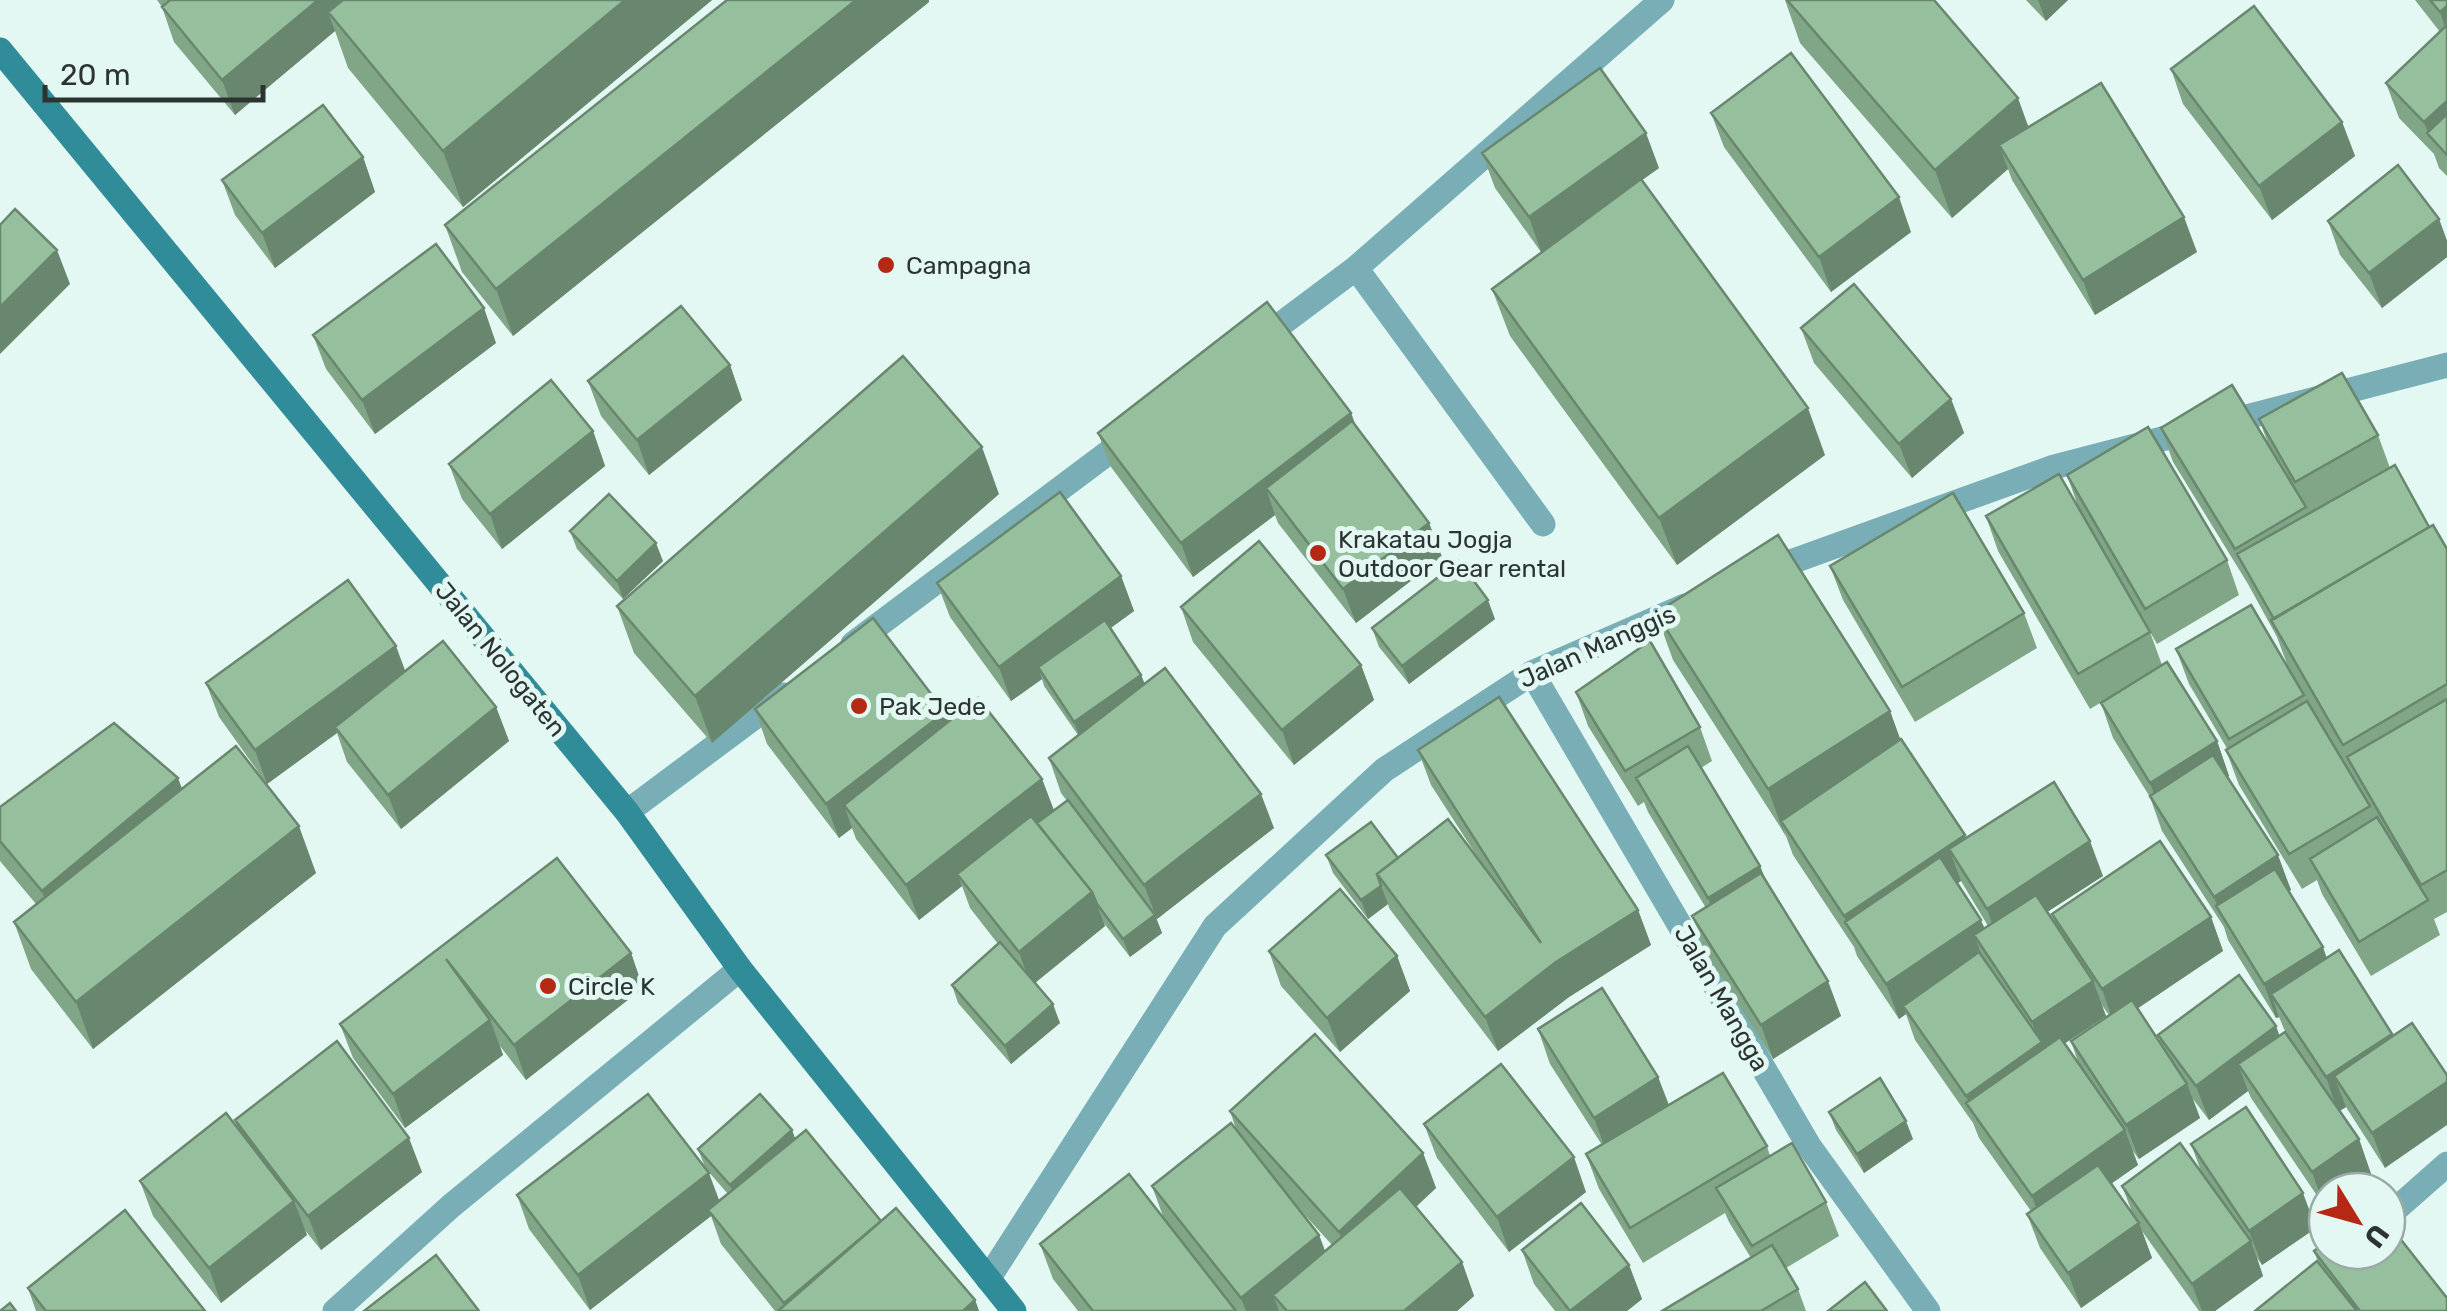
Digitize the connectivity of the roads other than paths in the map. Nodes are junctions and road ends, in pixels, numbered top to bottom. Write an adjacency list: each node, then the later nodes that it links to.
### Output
1 (1662, 0): 3 (street)
2 (0, 50): 13 (main road, Jalan Nologaten)
3 (1356, 268): 4 (street); 7 (street)
4 (1229, 362)
5 (2447, 366): 8 (street)
6 (1150, 422): 10 (street)
7 (1543, 524)
8 (1738, 583)
9 (1704, 598): 11 (street, Jalan Manggis)
10 (833, 658)
11 (1532, 673): 17 (street, Jalan Manggis); 20 (street, Jalan Mangga)
12 (801, 682): 13 (street)
13 (627, 812): 14 (main road, Jalan Nologaten)
14 (740, 970): 17 (main road, Jalan Nologaten); 18 (street)
15 (2447, 1164): 16 (street)
16 (2407, 1199)
17 (988, 1279): 19 (main road, Jalan Nologaten)
18 (335, 1311)
19 (1014, 1311)
20 (1928, 1311)

